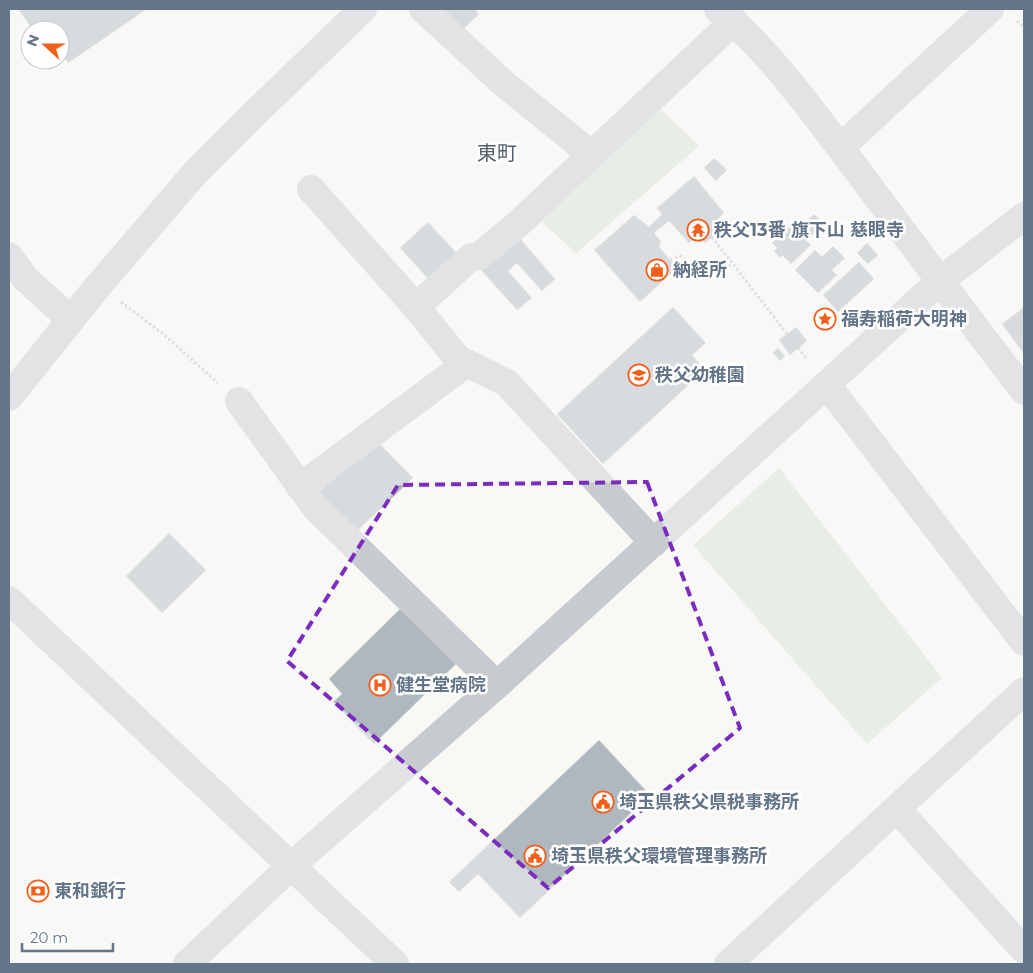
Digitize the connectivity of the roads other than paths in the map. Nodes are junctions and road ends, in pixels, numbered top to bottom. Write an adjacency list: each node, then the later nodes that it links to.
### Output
1 (363, 9): 12 (street)
2 (423, 9): 6 (street)
3 (990, 9): 5 (street)
4 (726, 15): 5 (street); 6 (street)
5 (840, 147): 10 (street)
6 (592, 155): 11 (street)
7 (311, 189): 11 (street)
8 (1024, 216): 10 (street)
9 (9, 256): 12 (street)
10 (940, 282): 14 (street); 15 (street)
11 (416, 307): 13 (street)
12 (71, 320): 16 (street)
13 (467, 363): 18 (street); 19 (street)
14 (827, 385): 19 (street); 21 (street)
15 (1024, 391)
16 (9, 397)
17 (239, 401): 18 (street)
18 (300, 487): 22 (street)
19 (654, 543): 22 (street)
20 (9, 600): 25 (street)
21 (1024, 642)
22 (497, 685): 25 (street)
23 (1024, 691): 24 (street)
24 (897, 809): 26 (street); 29 (street)
25 (290, 867): 27 (street); 28 (street)
26 (1024, 950)
27 (187, 964)
28 (395, 964)
29 (728, 964)

